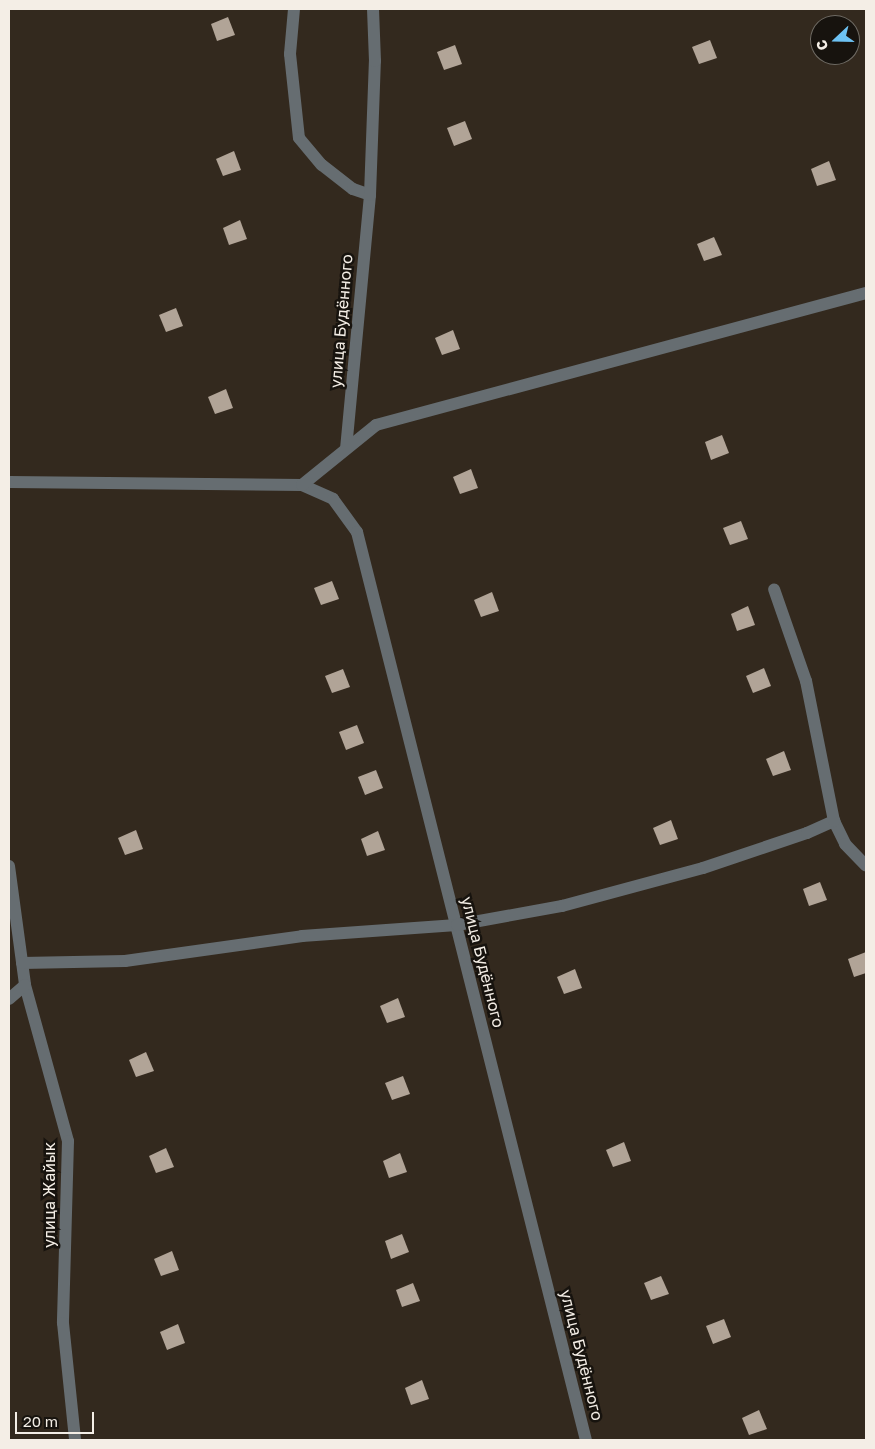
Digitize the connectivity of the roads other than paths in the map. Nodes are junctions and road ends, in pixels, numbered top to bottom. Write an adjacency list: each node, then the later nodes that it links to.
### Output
1 (294, 9): 3 (street)
2 (373, 9): 3 (street, улица Будённого)
3 (370, 195): 5 (street, улица Будённого)
4 (866, 293): 5 (street)
5 (346, 449): 7 (street)
6 (9, 482): 7 (street)
7 (302, 485): 12 (street, улица Будённого)
8 (774, 589): 9 (street)
9 (834, 820): 11 (street); 12 (street)
10 (9, 866): 13 (street, улица Жайык)
11 (866, 866)
12 (457, 926): 13 (street); 17 (street, улица Будённого)
13 (22, 963): 14 (street, улица Жайык)
14 (25, 985): 15 (street); 16 (street, улица Жайык)
15 (9, 999)
16 (75, 1440)
17 (586, 1440)

